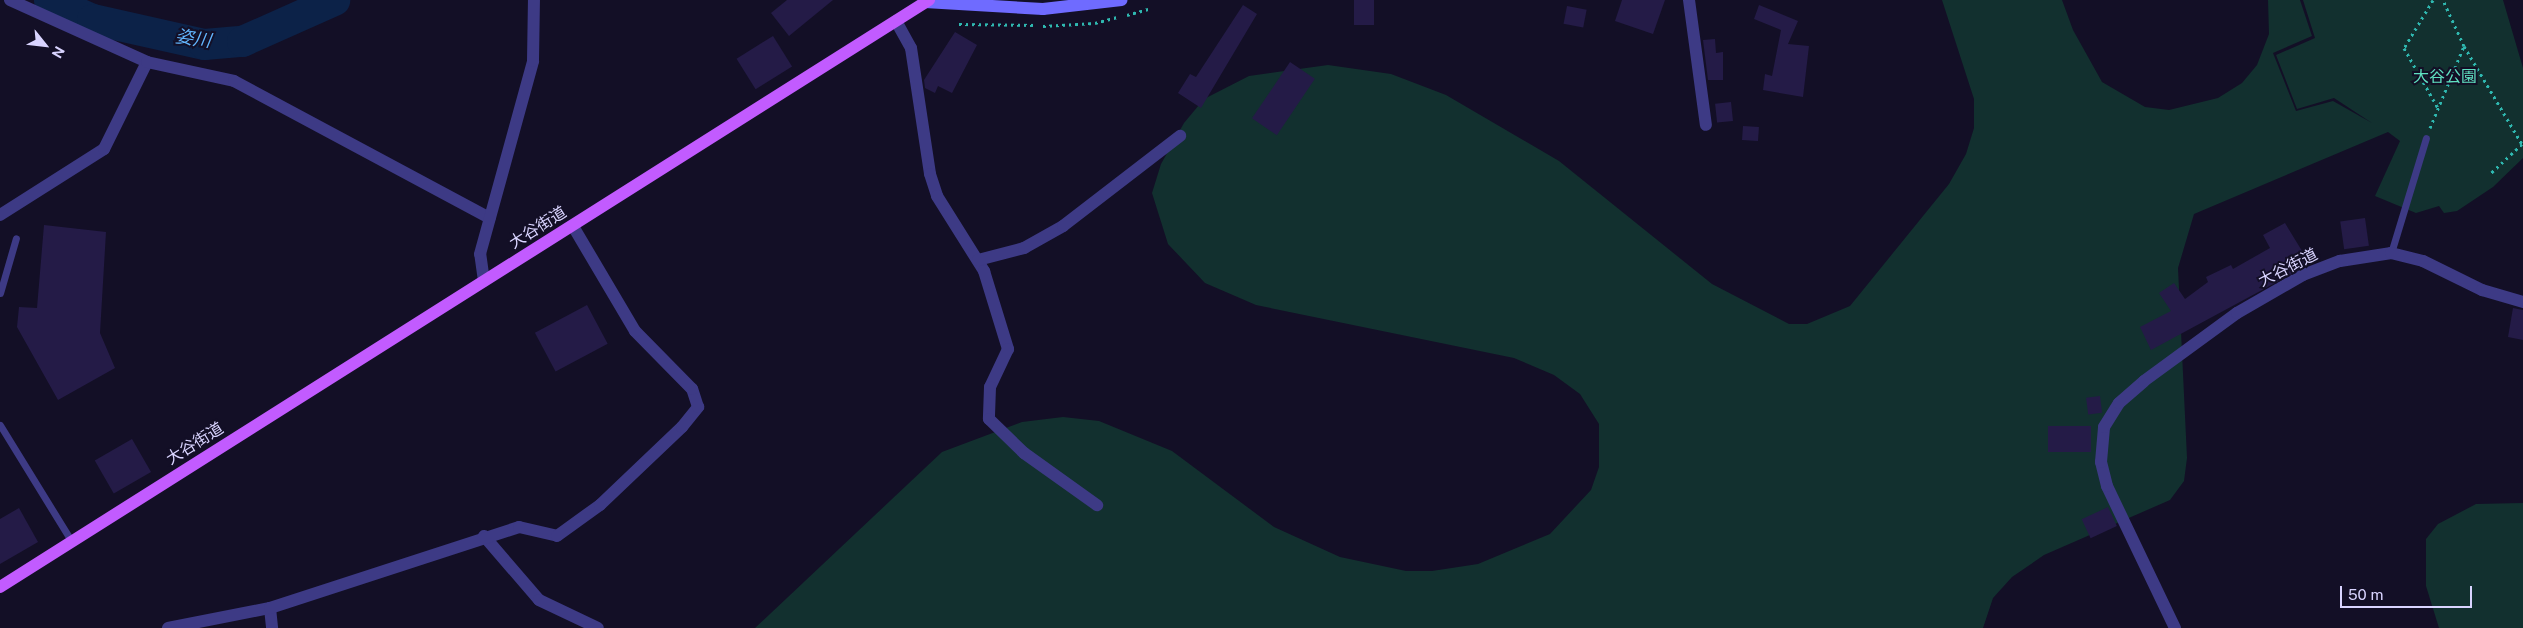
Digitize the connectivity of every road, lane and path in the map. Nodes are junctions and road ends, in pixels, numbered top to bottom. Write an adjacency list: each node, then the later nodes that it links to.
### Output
1 (10, 0): 10 (street)
2 (534, 0): 17 (street)
3 (1121, 0): 7 (main road, 大谷街道)
4 (1689, 0): 12 (street)
5 (2433, 0): 11 (path)
6 (2443, 0): 9 (path)
7 (927, 1): 8 (main road, 大谷街道)
8 (896, 21): 18 (main road, 大谷街道); 21 (street)
9 (2464, 46): 11 (path); 15 (path)
10 (147, 62): 16 (street); 17 (street)
11 (2438, 108): 14 (path)
12 (1706, 125)
13 (1180, 136): 21 (street)
14 (2426, 138): 20 (lane)
15 (2491, 174)
16 (0, 215)
17 (490, 218): 22 (street)
18 (573, 226): 22 (main road, 大谷街道); 27 (street)
19 (16, 238): 23 (lane)
20 (2391, 254): 24 (street, 大谷街道); 34 (street, 大谷街道)
21 (978, 260): 26 (street)
22 (484, 281): 28 (main road, 大谷街道)
23 (0, 293)
24 (2523, 302)
25 (0, 425): 28 (lane)
26 (1097, 505)
27 (484, 536): 30 (street); 33 (street)
28 (72, 542): 29 (main road, 大谷街道)
29 (0, 587)
30 (270, 608): 31 (street); 32 (street)
31 (168, 628)
32 (272, 628)
33 (598, 628)
34 (2175, 628)

